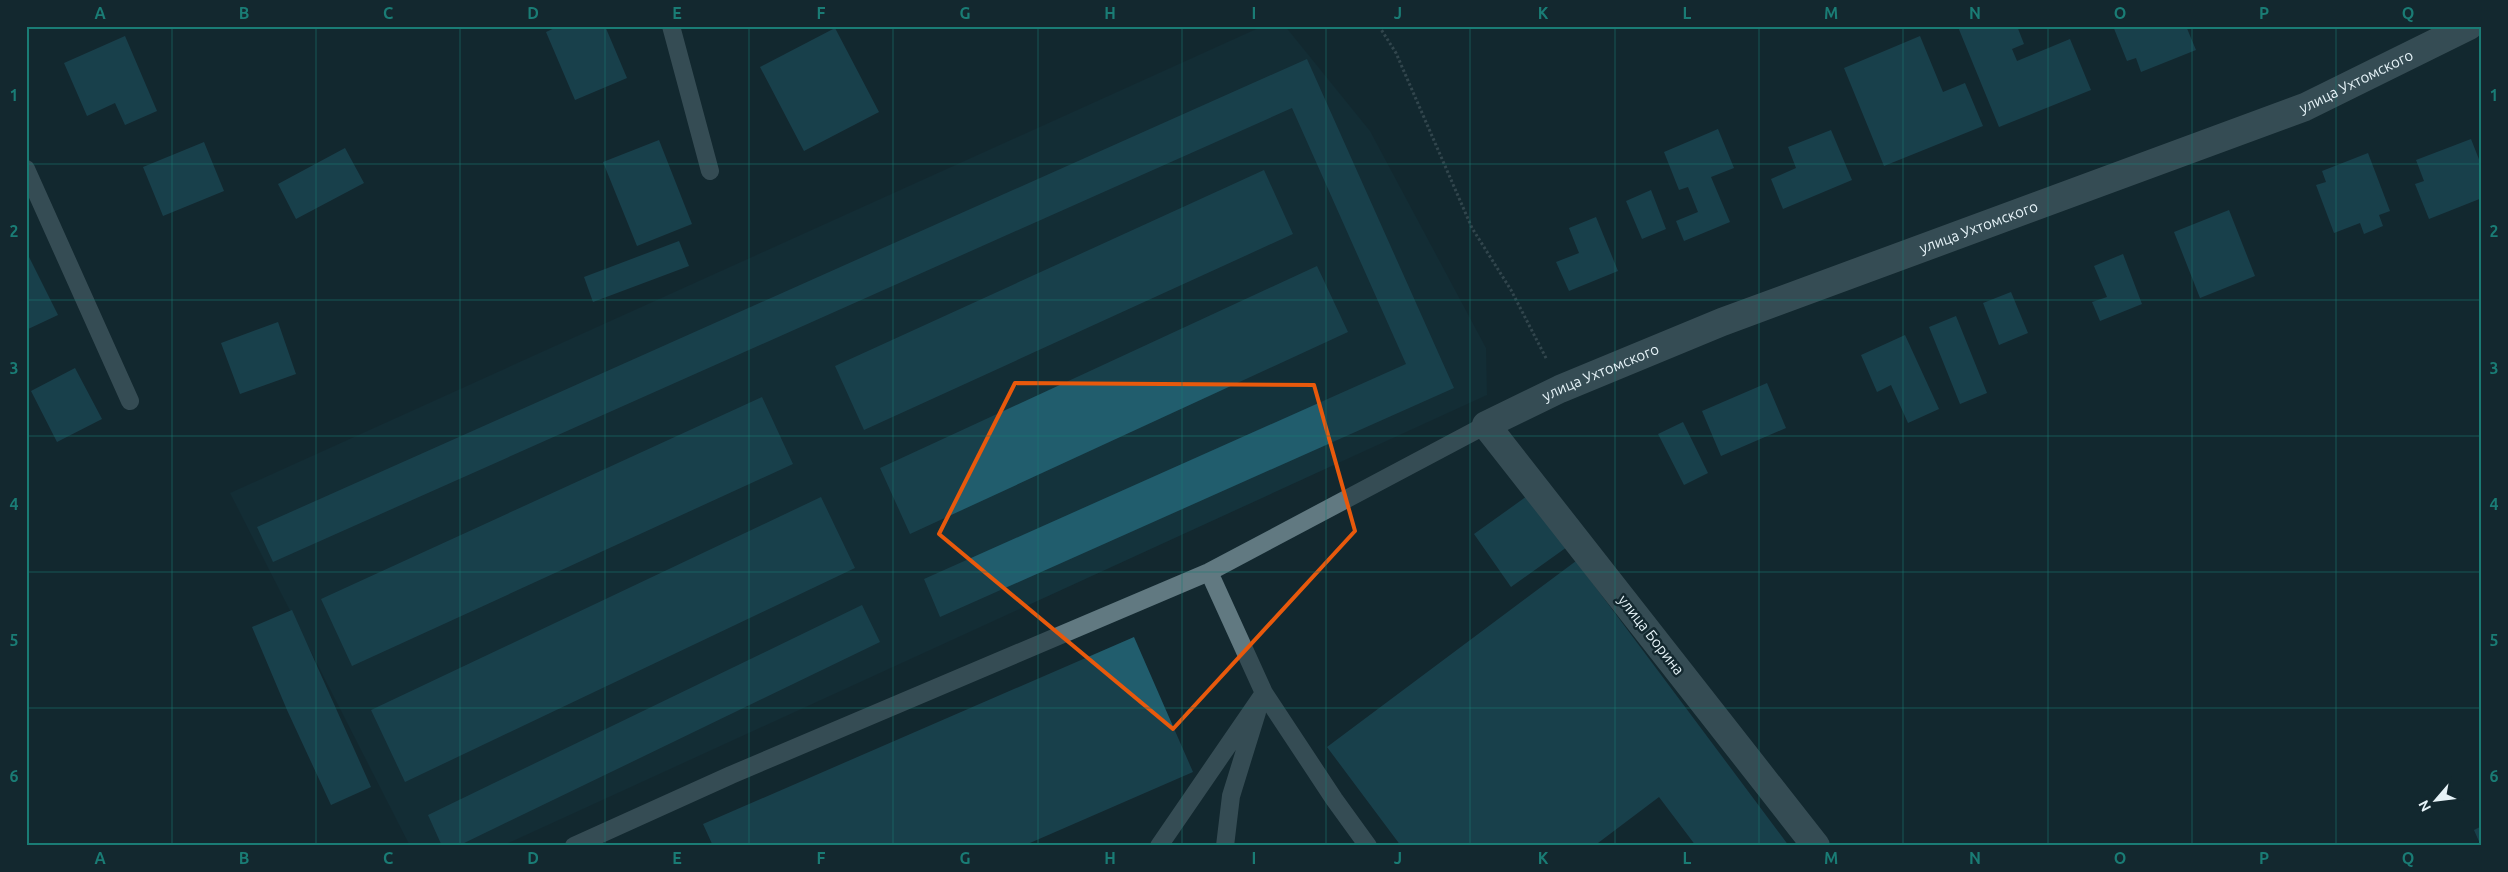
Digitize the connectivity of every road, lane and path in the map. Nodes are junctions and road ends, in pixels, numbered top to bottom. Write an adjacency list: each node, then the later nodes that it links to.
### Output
1 (671, 26): 5 (lane)
2 (1379, 26): 6 (path)
3 (2469, 26): 6 (street, улица Ухтомского)
4 (26, 169): 7 (lane)
5 (710, 171)
6 (1560, 389): 8 (street, улица Ухтомского)
7 (130, 401)
8 (1486, 425): 9 (lane); 15 (street, улица Борина)
9 (1209, 572): 10 (lane); 11 (lane)
10 (1264, 693): 12 (lane); 13 (lane); 14 (lane)
11 (574, 846)
12 (1159, 846)
13 (1225, 846)
14 (1368, 846)
15 (1816, 846)

